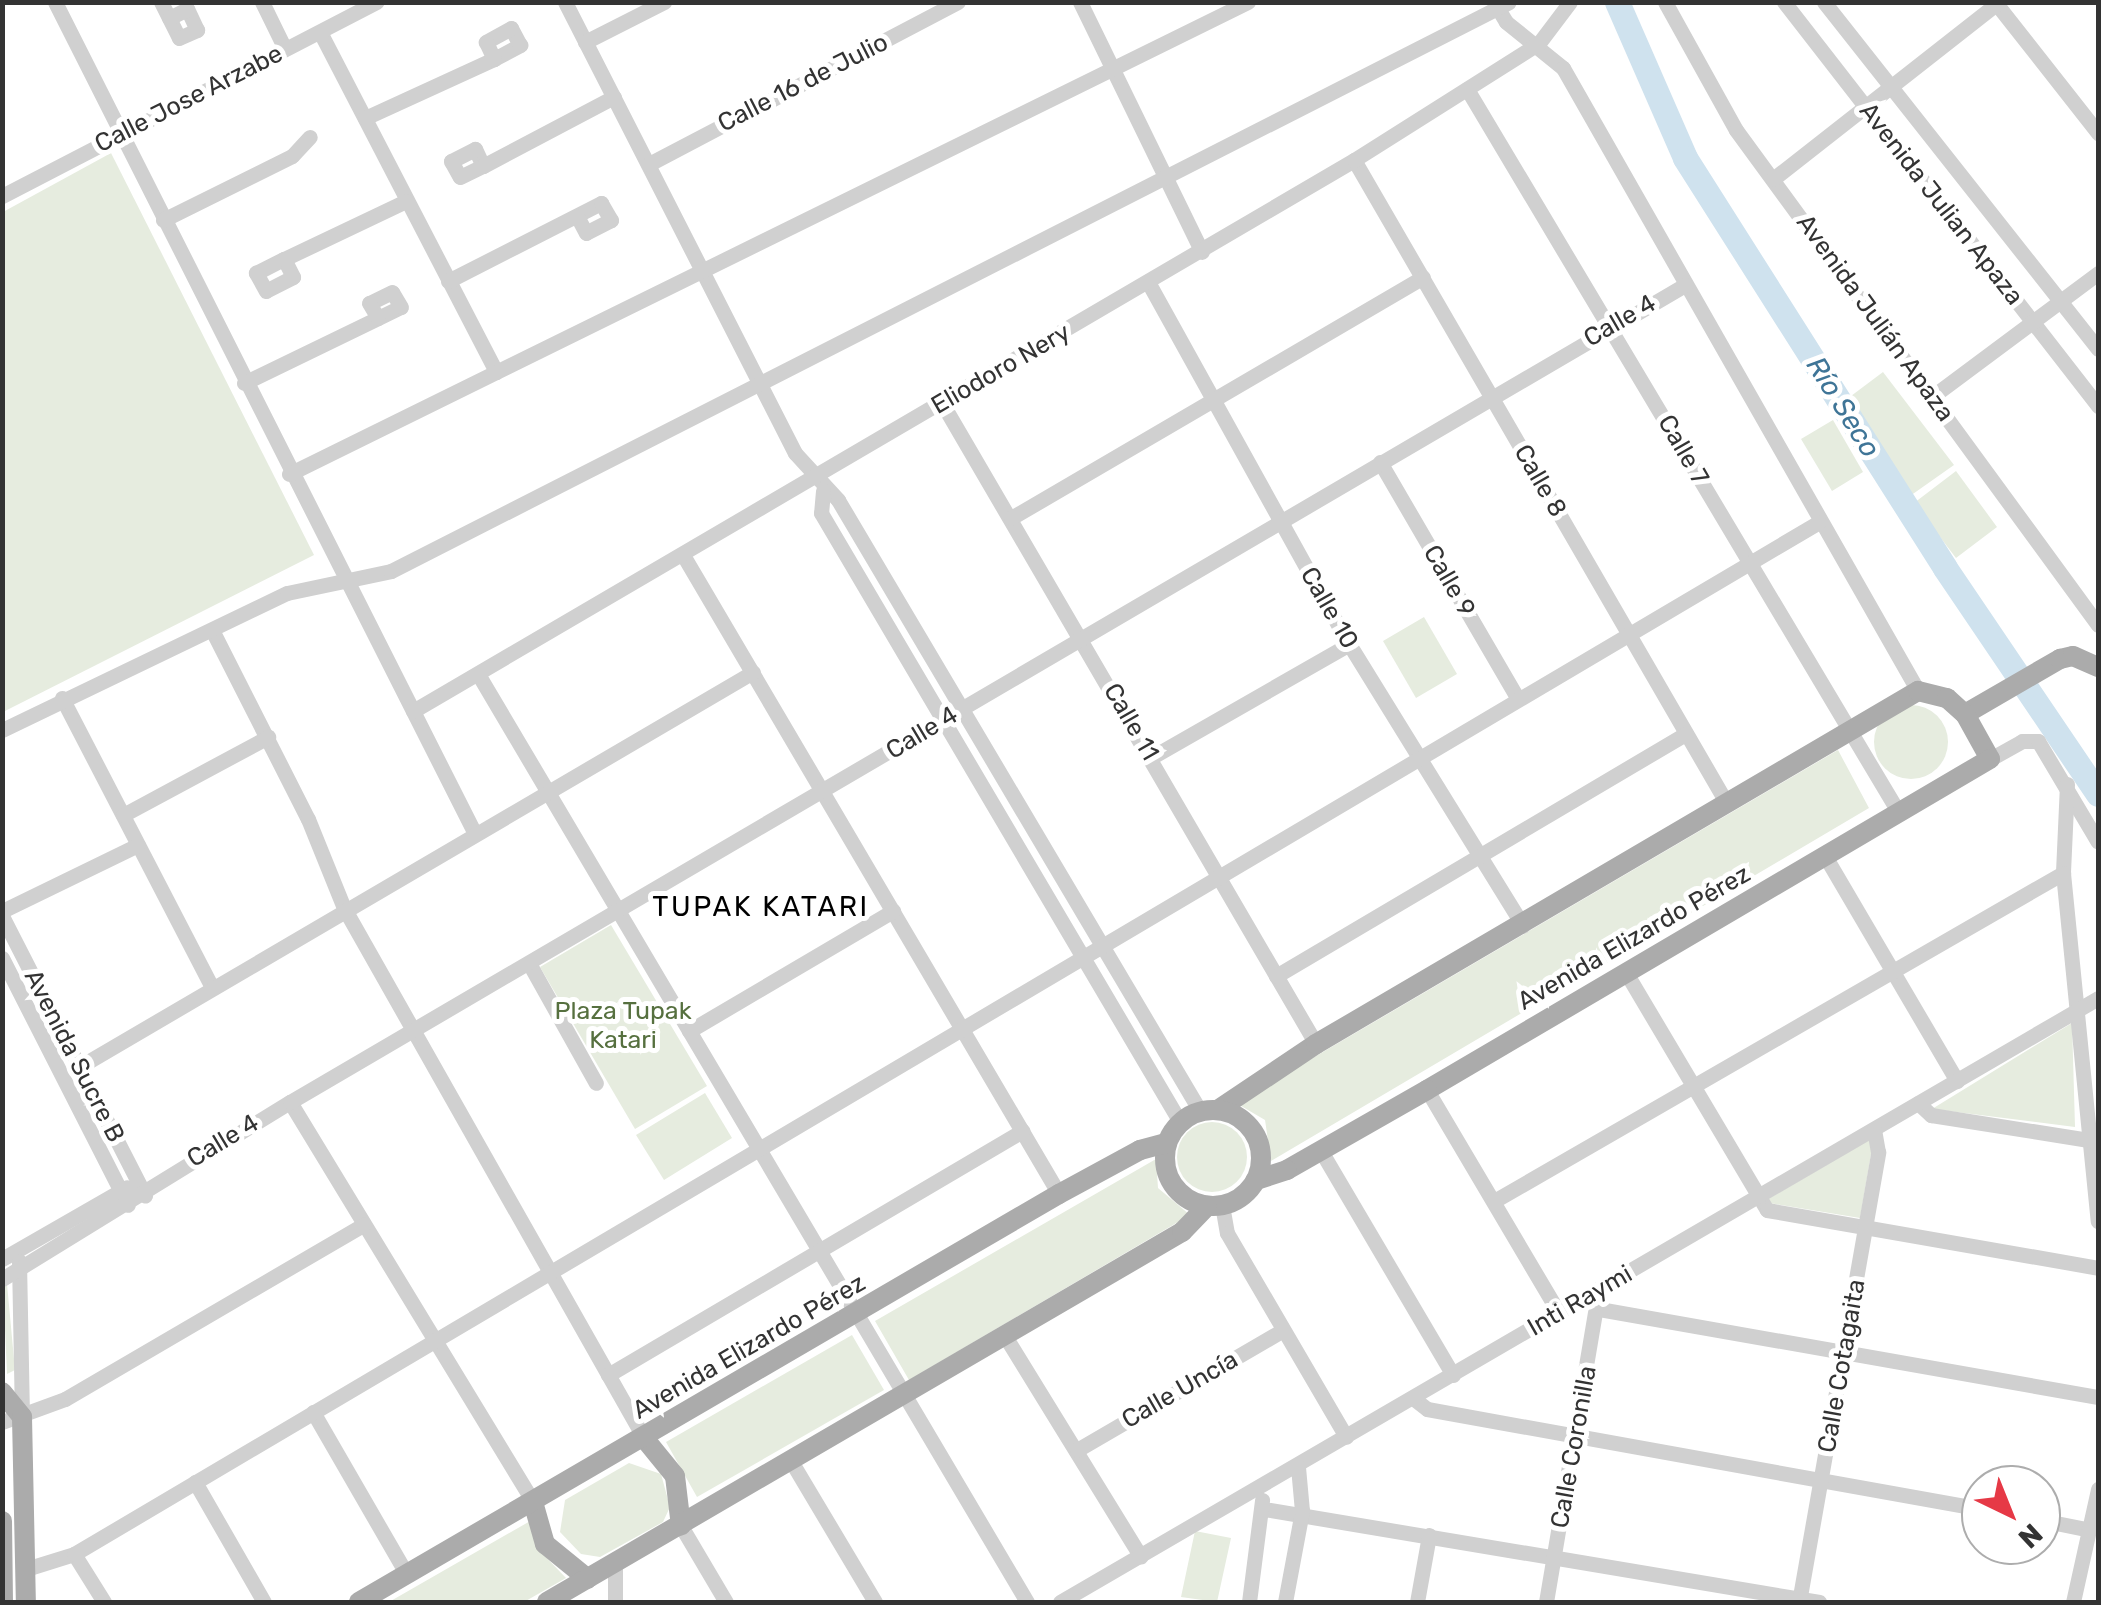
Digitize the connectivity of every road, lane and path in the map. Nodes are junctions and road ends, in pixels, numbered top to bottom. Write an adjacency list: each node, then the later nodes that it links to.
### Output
1 (54, 2): 28 (street)
2 (262, 2): 19 (street)
3 (377, 2): 15 (street, Calle Jose Arzabe)
4 (565, 2): 17 (street)
5 (664, 2): 17 (street)
6 (958, 2): 31 (street, Calle 16 de Julio)
7 (1080, 2): 21 (street)
8 (1248, 2): 21 (street)
9 (1570, 2): 18 (street, Eliodoro Nery)
10 (1665, 2): 33 (street, Avenida Julián Apaza)
11 (1784, 2): 25 (street, Avenida Julian Apaza)
12 (1824, 2): 22 (street, Avenida Julian Apaza)
13 (1996, 3): 22 (street); 27 (street)
14 (1500, 4): 18 (street); 34 (street)
15 (353, 7): 16 (street, Calle Jose Arzabe)
16 (320, 32): 19 (street, Calle Jose Arzabe); 26 (street)
17 (585, 42): 24 (street)
18 (1540, 43): 23 (street, Eliodoro Nery); 46 (street)
19 (285, 49): 28 (street, Calle Jose Arzabe)
20 (494, 59): 26 (street)
21 (1111, 68): 34 (street); 41 (street)
22 (1892, 88): 25 (street); 47 (street, Avenida Julian Apaza)
23 (1467, 89): 30 (street, Eliodoro Nery); 50 (street, Calle 7)
24 (614, 97): 31 (street); 32 (street)
25 (1867, 109): 33 (street); 49 (street, Avenida Julian Apaza)
26 (365, 118): 36 (street)
27 (2098, 133)
28 (120, 134): 35 (street, Calle Jose Arzabe); 38 (street)
29 (310, 137): 38 (street)
30 (1354, 160): 39 (street, Eliodoro Nery); 43 (street, Calle 8)
31 (648, 164): 41 (street)
32 (484, 166)
33 (1772, 179): 56 (street, Avenida Julián Apaza)
34 (1167, 180): 39 (street); 54 (street)
35 (2, 196)
36 (406, 201): 40 (street); 44 (street)
37 (578, 216): 44 (street)
38 (162, 220): 53 (street)
39 (1202, 252): 45 (street, Eliodoro Nery)
40 (284, 259)
41 (703, 272): 52 (street); 54 (street)
42 (2098, 273): 47 (street)
43 (1423, 278): 55 (street, Calle 8); 57 (street)
44 (448, 281): 52 (street)
45 (1148, 282): 57 (street, Calle 10); 58 (street, Eliodoro Nery)
46 (1684, 285): 50 (street, Calle 4); 65 (street)
47 (2061, 302): 49 (street); 51 (street, Avenida Julian Apaza)
48 (378, 318): 53 (street)
49 (2033, 323): 56 (street); 59 (street, Avenida Julian Apaza)
50 (1611, 326): 55 (street, Calle 4); 67 (street, Calle 7)
51 (2098, 349)
52 (496, 372): 61 (street)
53 (244, 383): 61 (street)
54 (760, 386): 62 (street); 68 (street)
55 (1492, 395): 60 (street, Calle 4); 71 (street, Calle 8)
56 (1933, 396): 69 (street, Avenida Julián Apaza)
57 (1215, 398): 63 (street); 64 (street, Calle 10)
58 (942, 403): 62 (street, Eliodoro Nery); 63 (street, Calle 11)
59 (2098, 406)
60 (1380, 462): 64 (street, Calle 4); 79 (street, Calle 9)
61 (289, 474): 68 (street)
62 (818, 485): 66 (street, Eliodoro Nery); 80 (street); 83 (street)
63 (1010, 518): 72 (street, Calle 11)
64 (1281, 519): 72 (street, Calle 4); 73 (street, Calle 10)
65 (1819, 522): 67 (street); 77 (street)
66 (684, 555): 75 (street); 76 (street, Eliodoro Nery)
67 (1748, 563): 71 (street); 84 (street, Calle 7)
68 (344, 586): 70 (street); 81 (street)
69 (2098, 625)
70 (212, 630): 78 (street); 87 (street)
71 (1626, 631): 79 (street); 86 (street, Calle 8)
72 (1081, 637): 80 (street, Calle 4); 88 (street, Calle 11)
73 (1349, 644): 88 (street); 89 (street, Calle 10)
74 (2098, 667): 82 (main road)
75 (752, 672): 92 (street); 93 (street)
76 (478, 674): 81 (street, Eliodoro Nery); 92 (street)
77 (1918, 691): 82 (main road); 84 (main road)
78 (62, 698): 85 (street); 96 (street)
79 (1518, 700): 89 (street)
80 (961, 710): 83 (street, Calle 4); 109 (street)
81 (413, 711): 97 (street)
82 (1965, 714): 90 (main road)
83 (941, 722): 93 (street, Calle 4); 111 (street)
84 (1849, 728): 94 (main road); 95 (street, Calle 7)
85 (2, 730)
86 (1686, 734): 94 (street, Calle 8); 101 (street)
87 (268, 738): 96 (street); 104 (street)
88 (1152, 757): 103 (street, Calle 11)
89 (1420, 757): 101 (street, Calle 10); 103 (street)
90 (1990, 759): 91 (street); 95 (main road, Avenida Elizardo Pérez)
91 (2067, 784): 98 (street); 102 (street)
92 (546, 790): 97 (street); 106 (street)
93 (823, 792): 105 (street); 106 (street, Calle 4)
94 (1726, 802): 108 (main road)
95 (1898, 813): 100 (main road, Avenida Elizardo Pérez)
96 (123, 816): 99 (street)
97 (474, 832): 104 (street)
98 (2098, 842)
99 (138, 846): 107 (street); 116 (street)
100 (1825, 856): 113 (street); 114 (main road, Avenida Elizardo Pérez)
101 (1480, 857): 108 (street, Calle 10); 115 (street)
102 (2063, 873): 113 (street); 118 (street)
103 (1218, 877): 109 (street); 115 (street, Calle 11)
104 (344, 908): 116 (street); 120 (street)
105 (892, 911): 119 (street); 121 (street)
106 (619, 912): 112 (street, Calle 4); 121 (street)
107 (2, 914): 123 (street, Avenida Sucre B)
108 (1523, 926): 122 (main road)
109 (1103, 947): 111 (street); 130 (street)
110 (2, 958): 141 (street, Avenida Sucre B)
111 (1081, 960): 119 (street); 131 (street)
112 (530, 964): 120 (street, Calle 4); 125 (street)
113 (1894, 969): 124 (street); 126 (street)
114 (1626, 971): 126 (street); 127 (main road, Avenida Elizardo Pérez)
115 (1276, 976): 122 (street, Calle 11)
116 (211, 986): 123 (street)
117 (2098, 998): 118 (street, Inti Raymi)
118 (2077, 1010): 124 (street, Inti Raymi); 134 (street)
119 (962, 1029): 133 (street); 136 (street)
120 (414, 1031): 128 (street, Calle 4); 153 (street)
121 (689, 1031): 136 (street)
122 (1316, 1044): 130 (main road)
123 (79, 1067): 139 (street, Avenida Sucre B)
124 (1957, 1080): 129 (street, Inti Raymi)
125 (596, 1083)
126 (1692, 1088): 142 (street); 143 (street)
127 (1427, 1090): 137 (main road, Avenida Elizardo Pérez); 143 (street)
128 (290, 1102): 139 (street, Calle 4); 146 (street)
129 (1918, 1103): 132 (street, Inti Raymi); 134 (street)
130 (1209, 1110): 131 (main road); 138 (main road)
131 (1180, 1122): 135 (main road)
132 (1874, 1130): 142 (street, Inti Raymi); 147 (street, Calle Cotagaita)
133 (1022, 1131): 140 (street); 149 (street)
134 (2094, 1141): 145 (street)
135 (1167, 1143): 140 (main road, Avenida Elizardo Pérez); 144 (main road)
136 (758, 1149): 149 (street); 153 (street)
137 (1321, 1151): 138 (main road, Avenida Elizardo Pérez); 165 (street)
138 (1256, 1180): 144 (main road)
139 (141, 1188): 141 (street)
140 (1059, 1194): 158 (main road, Avenida Elizardo Pérez)
141 (124, 1198): 148 (street); 151 (street)
142 (1756, 1198): 147 (street); 155 (street, Inti Raymi)
143 (1494, 1201): 157 (street)
144 (1215, 1206): 159 (street); 160 (main road)
145 (2098, 1221)
146 (364, 1224): 161 (street); 171 (street)
147 (1866, 1228): 152 (street); 162 (street, Calle Cotagaita)
148 (19, 1249): 150 (street); 151 (street)
149 (820, 1253): 158 (street); 164 (street)
150 (2, 1259)
151 (19, 1267): 154 (street); 163 (street)
152 (2098, 1268)
153 (550, 1273): 161 (street); 164 (street)
154 (2, 1279)
155 (1594, 1292): 156 (street, Calle Coronilla); 157 (street, Inti Raymi)
156 (1599, 1309): 162 (street); 172 (street, Calle Coronilla)
157 (1558, 1313): 165 (street, Inti Raymi)
158 (856, 1314): 167 (street); 173 (main road, Avenida Elizardo Pérez)
159 (1283, 1330): 174 (street); 175 (street, Calle Uncía)
160 (1006, 1336): 167 (main road); 175 (street)
161 (434, 1342): 170 (street); 182 (street)
162 (1844, 1352): 168 (street); 178 (street, Calle Cotagaita)
163 (25, 1375): 166 (street); 171 (street)
164 (608, 1375): 173 (street)
165 (1452, 1375): 169 (street, Inti Raymi)
166 (2, 1389): 171 (main road)
167 (904, 1395): 176 (main road); 211 (street)
168 (2098, 1397)
169 (1414, 1398): 172 (street); 174 (street, Inti Raymi)
170 (313, 1412): 179 (street); 198 (street)
171 (12, 1419): 196 (main road)
172 (1576, 1433): 178 (street); 193 (street, Calle Coronilla)
173 (644, 1438): 182 (main road, Avenida Elizardo Pérez); 188 (main road)
174 (1346, 1438): 177 (street, Inti Raymi)
175 (1077, 1450): 194 (street)
176 (791, 1461): 188 (main road); 210 (street)
177 (1298, 1467): 180 (street, Inti Raymi); 185 (street)
178 (1822, 1478): 183 (street); 201 (street, Calle Cotagaita)
179 (195, 1482): 192 (street); 205 (street)
180 (1257, 1492): 184 (street); 194 (street, Inti Raymi)
181 (2098, 1494): 190 (street)
182 (533, 1502): 198 (main road, Avenida Elizardo Pérez); 200 (main road)
183 (1961, 1505)
184 (1264, 1508): 185 (street); 213 (street)
185 (1302, 1511): 191 (street); 214 (street)
186 (2, 1522): 189 (main road)
187 (2061, 1524): 190 (street)
188 (681, 1526): 195 (main road); 209 (street)
189 (3, 1530): 202 (main road)
190 (2090, 1530): 197 (street)
191 (1429, 1535): 193 (street); 215 (street)
192 (74, 1554): 196 (street); 204 (street)
193 (1555, 1556): 201 (street); 216 (street, Calle Coronilla)
194 (1141, 1557): 212 (street, Inti Raymi)
195 (615, 1564): 200 (main road); 208 (street)
196 (26, 1569): 203 (main road)
197 (2080, 1569): 199 (street); 218 (street)
198 (408, 1575): 206 (main road, Avenida Elizardo Pérez)
199 (2098, 1576)
200 (588, 1579): 207 (main road)
201 (1800, 1601): 217 (street)
202 (3, 1602)
203 (26, 1602)
204 (104, 1602)
205 (264, 1602)
206 (359, 1602)
207 (547, 1602)
208 (615, 1602)
209 (726, 1602)
210 (875, 1602)
211 (1026, 1602)
212 (1060, 1602)
213 (1248, 1602)
214 (1286, 1602)
215 (1417, 1602)
216 (1546, 1602)
217 (1819, 1602)
218 (2072, 1602)

